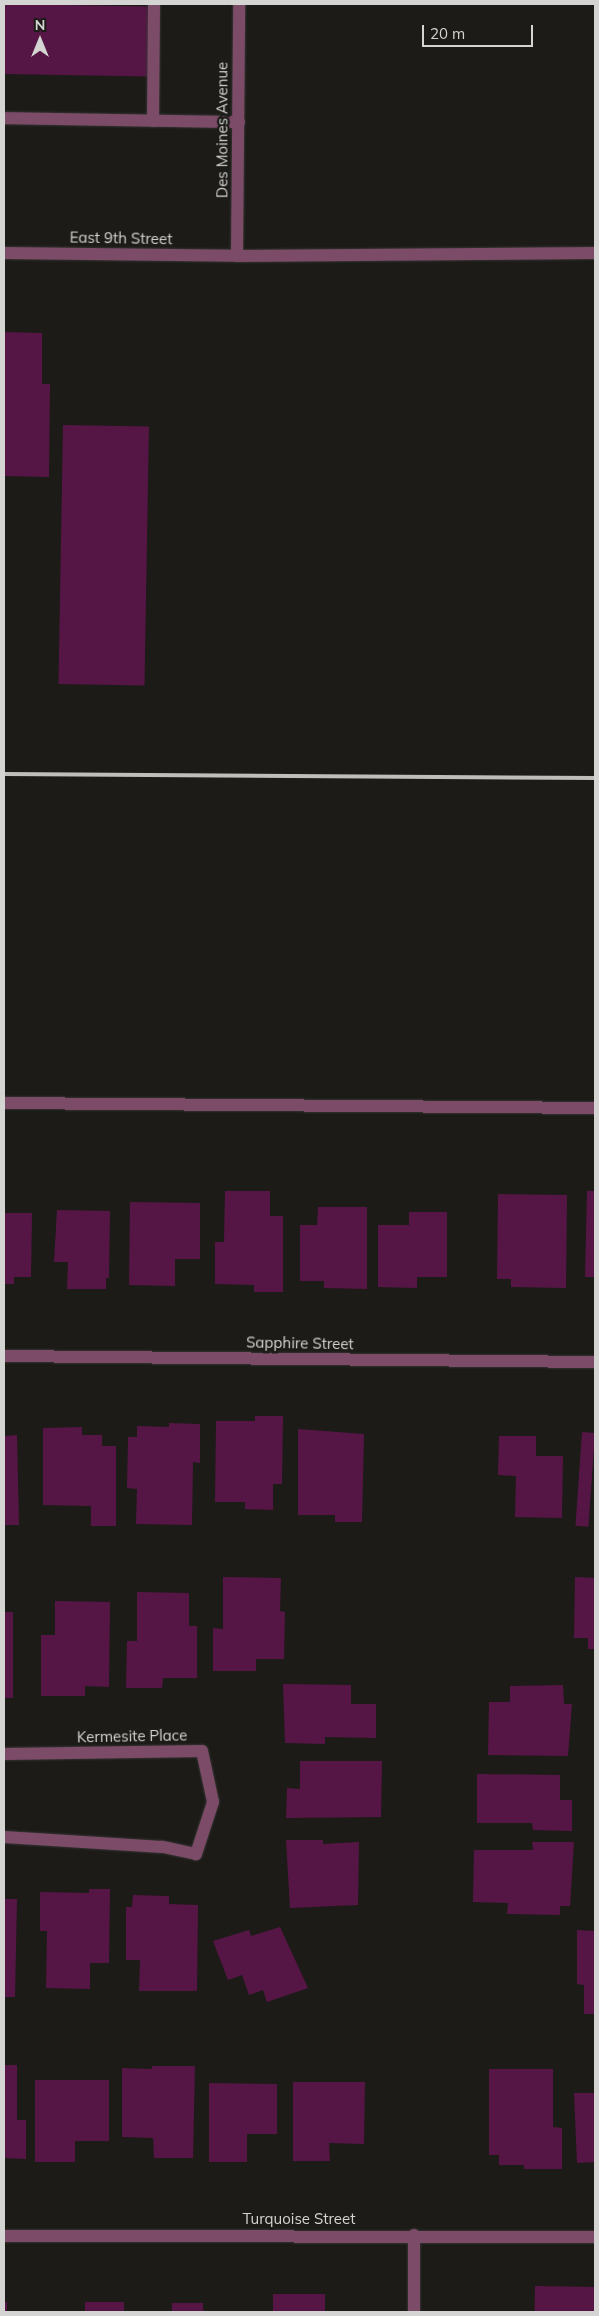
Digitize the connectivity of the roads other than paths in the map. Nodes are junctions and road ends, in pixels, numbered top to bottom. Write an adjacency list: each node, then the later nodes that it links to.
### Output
1 (154, 4): 4 (street)
2 (239, 4): 5 (street, Des Moines Avenue)
3 (4, 118): 4 (street)
4 (153, 120): 5 (street)
5 (239, 122): 8 (street, Des Moines Avenue)
6 (4, 253): 8 (street, East 9th Street)
7 (595, 253): 8 (street, East 9th Street)
8 (237, 256)
9 (4, 1103): 10 (street)
10 (595, 1108)
11 (4, 1356): 12 (street, Sapphire Street)
12 (595, 1362)
13 (4, 1754): 14 (street, Kermesite Place)
14 (4, 1838)
15 (414, 2235): 16 (street, Turquoise Street); 17 (street, Turquoise Street); 18 (street)
16 (4, 2236)
17 (595, 2237)
18 (414, 2312)

